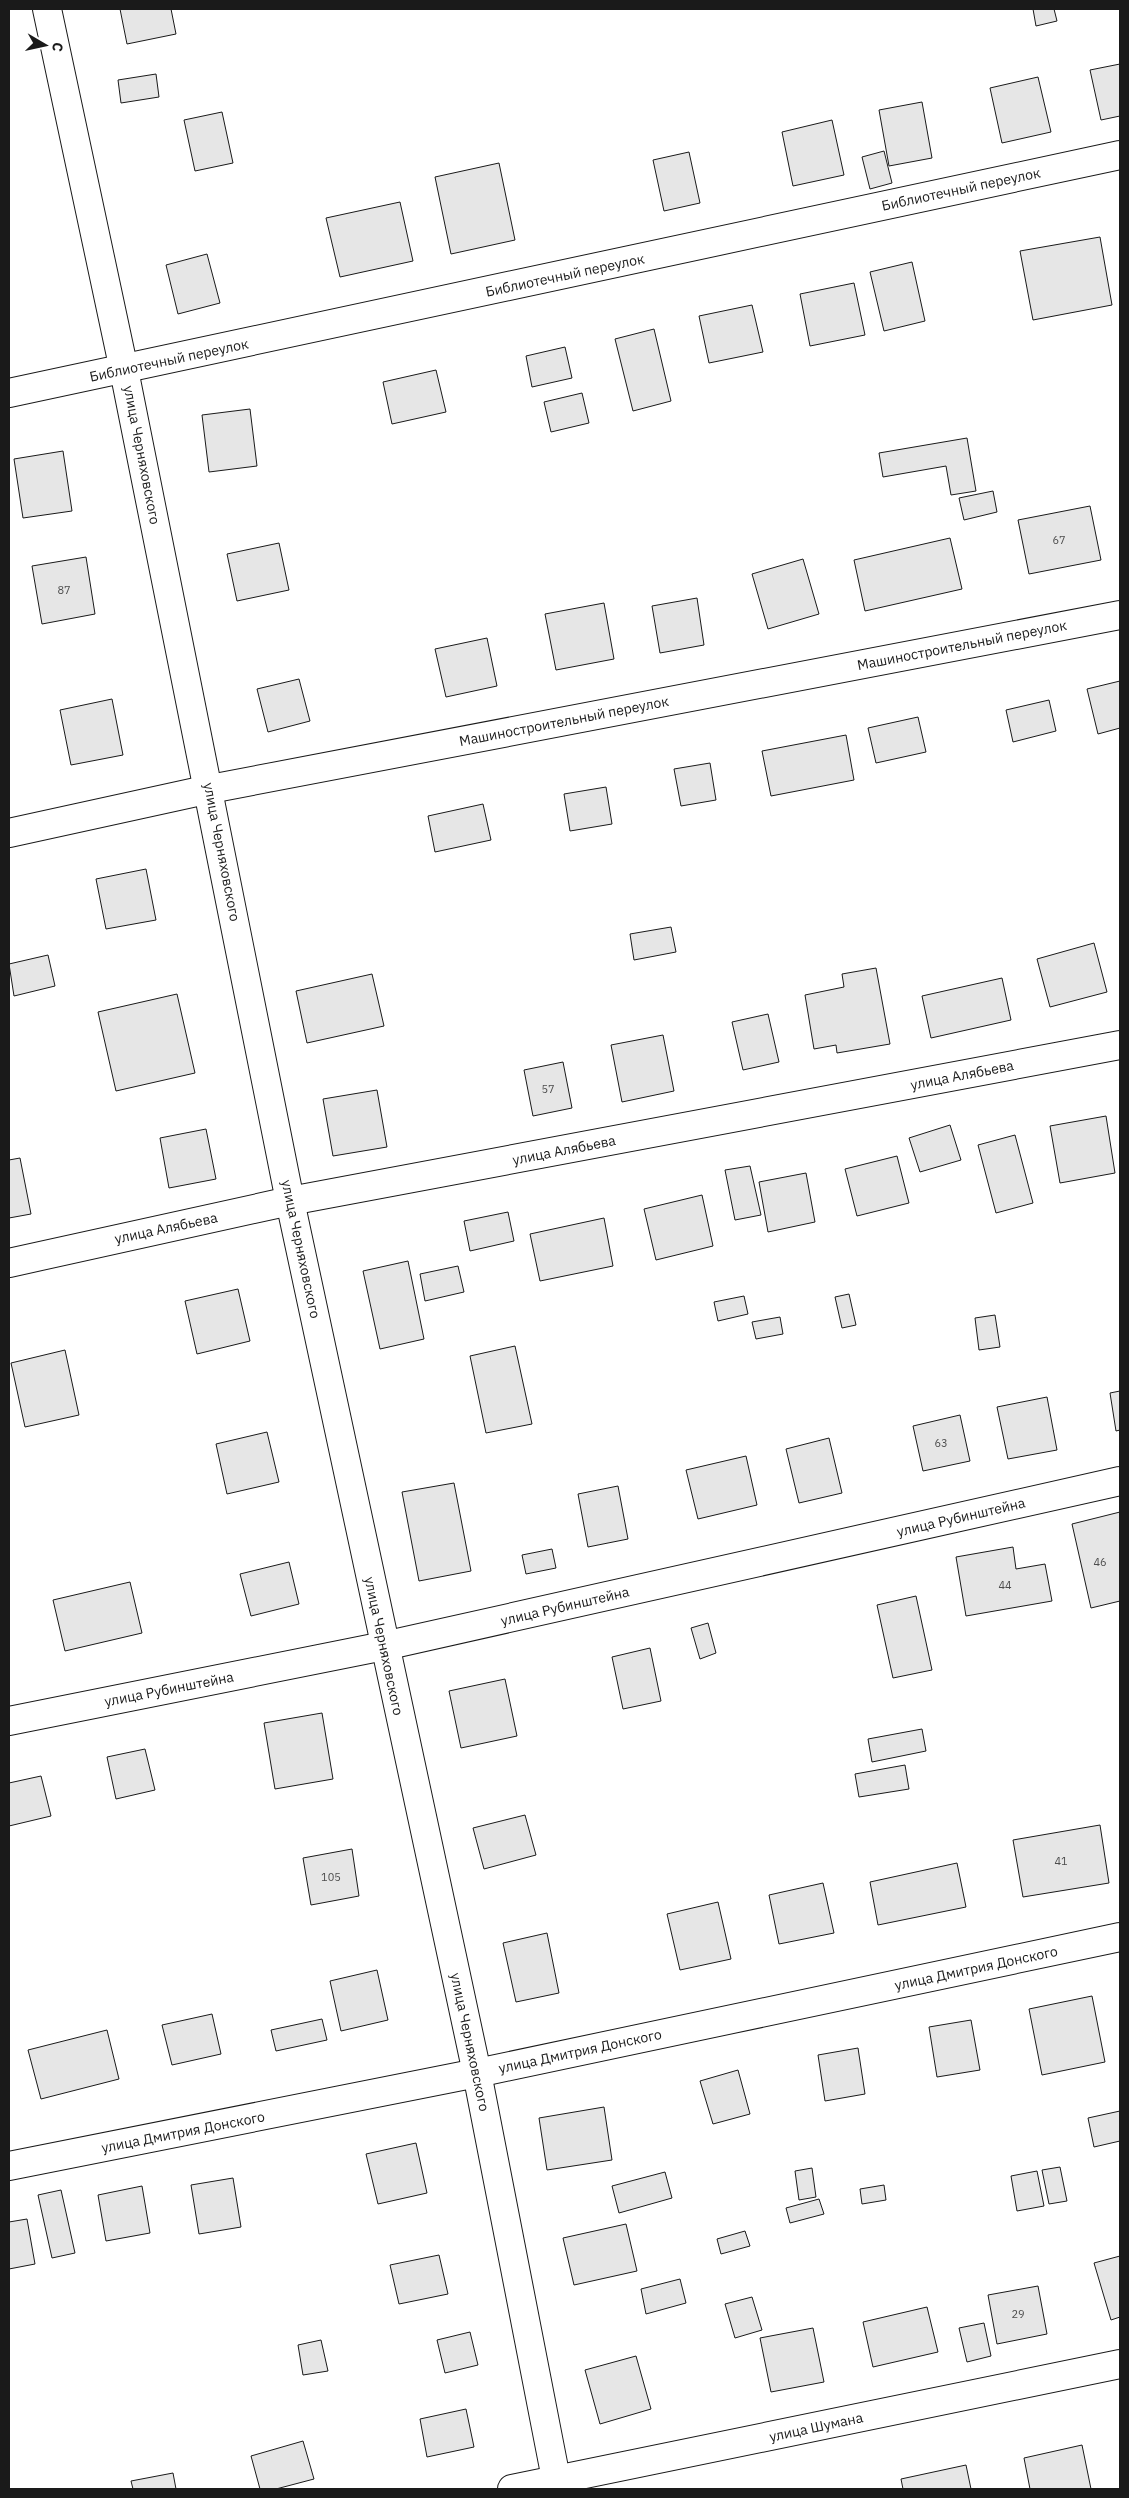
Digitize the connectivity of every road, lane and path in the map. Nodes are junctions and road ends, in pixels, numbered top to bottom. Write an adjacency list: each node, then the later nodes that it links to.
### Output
1 (47, 9): 3 (street, улица Черняховского)
2 (1120, 155): 3 (street, Библиотечный переулок)
3 (124, 370): 4 (street, Библиотечный переулок); 6 (street, улица Черняховского)
4 (9, 393)
5 (1120, 615): 6 (street, Машиностроительный переулок)
6 (210, 789): 7 (street, Машиностроительный переулок); 9 (street, улица Черняховского)
7 (9, 833)
8 (1120, 1045): 9 (street, улица Алябьева)
9 (290, 1201): 10 (street, улица Алябьева); 12 (street, улица Черняховского)
10 (9, 1263)
11 (1120, 1481): 12 (street, улица Рубинштейна)
12 (384, 1646): 13 (street, улица Рубинштейна); 15 (street, улица Черняховского)
13 (9, 1721)
14 (1120, 1937): 15 (street, улица Дмитрия Донского)
15 (477, 2073): 16 (street, улица Дмитрия Донского); 18 (street, улица Черняховского)
16 (9, 2166)
17 (1120, 2364): 18 (street, улица Шумана)
18 (557, 2485): 19 (street, улица Шумана)
19 (512, 2489)

